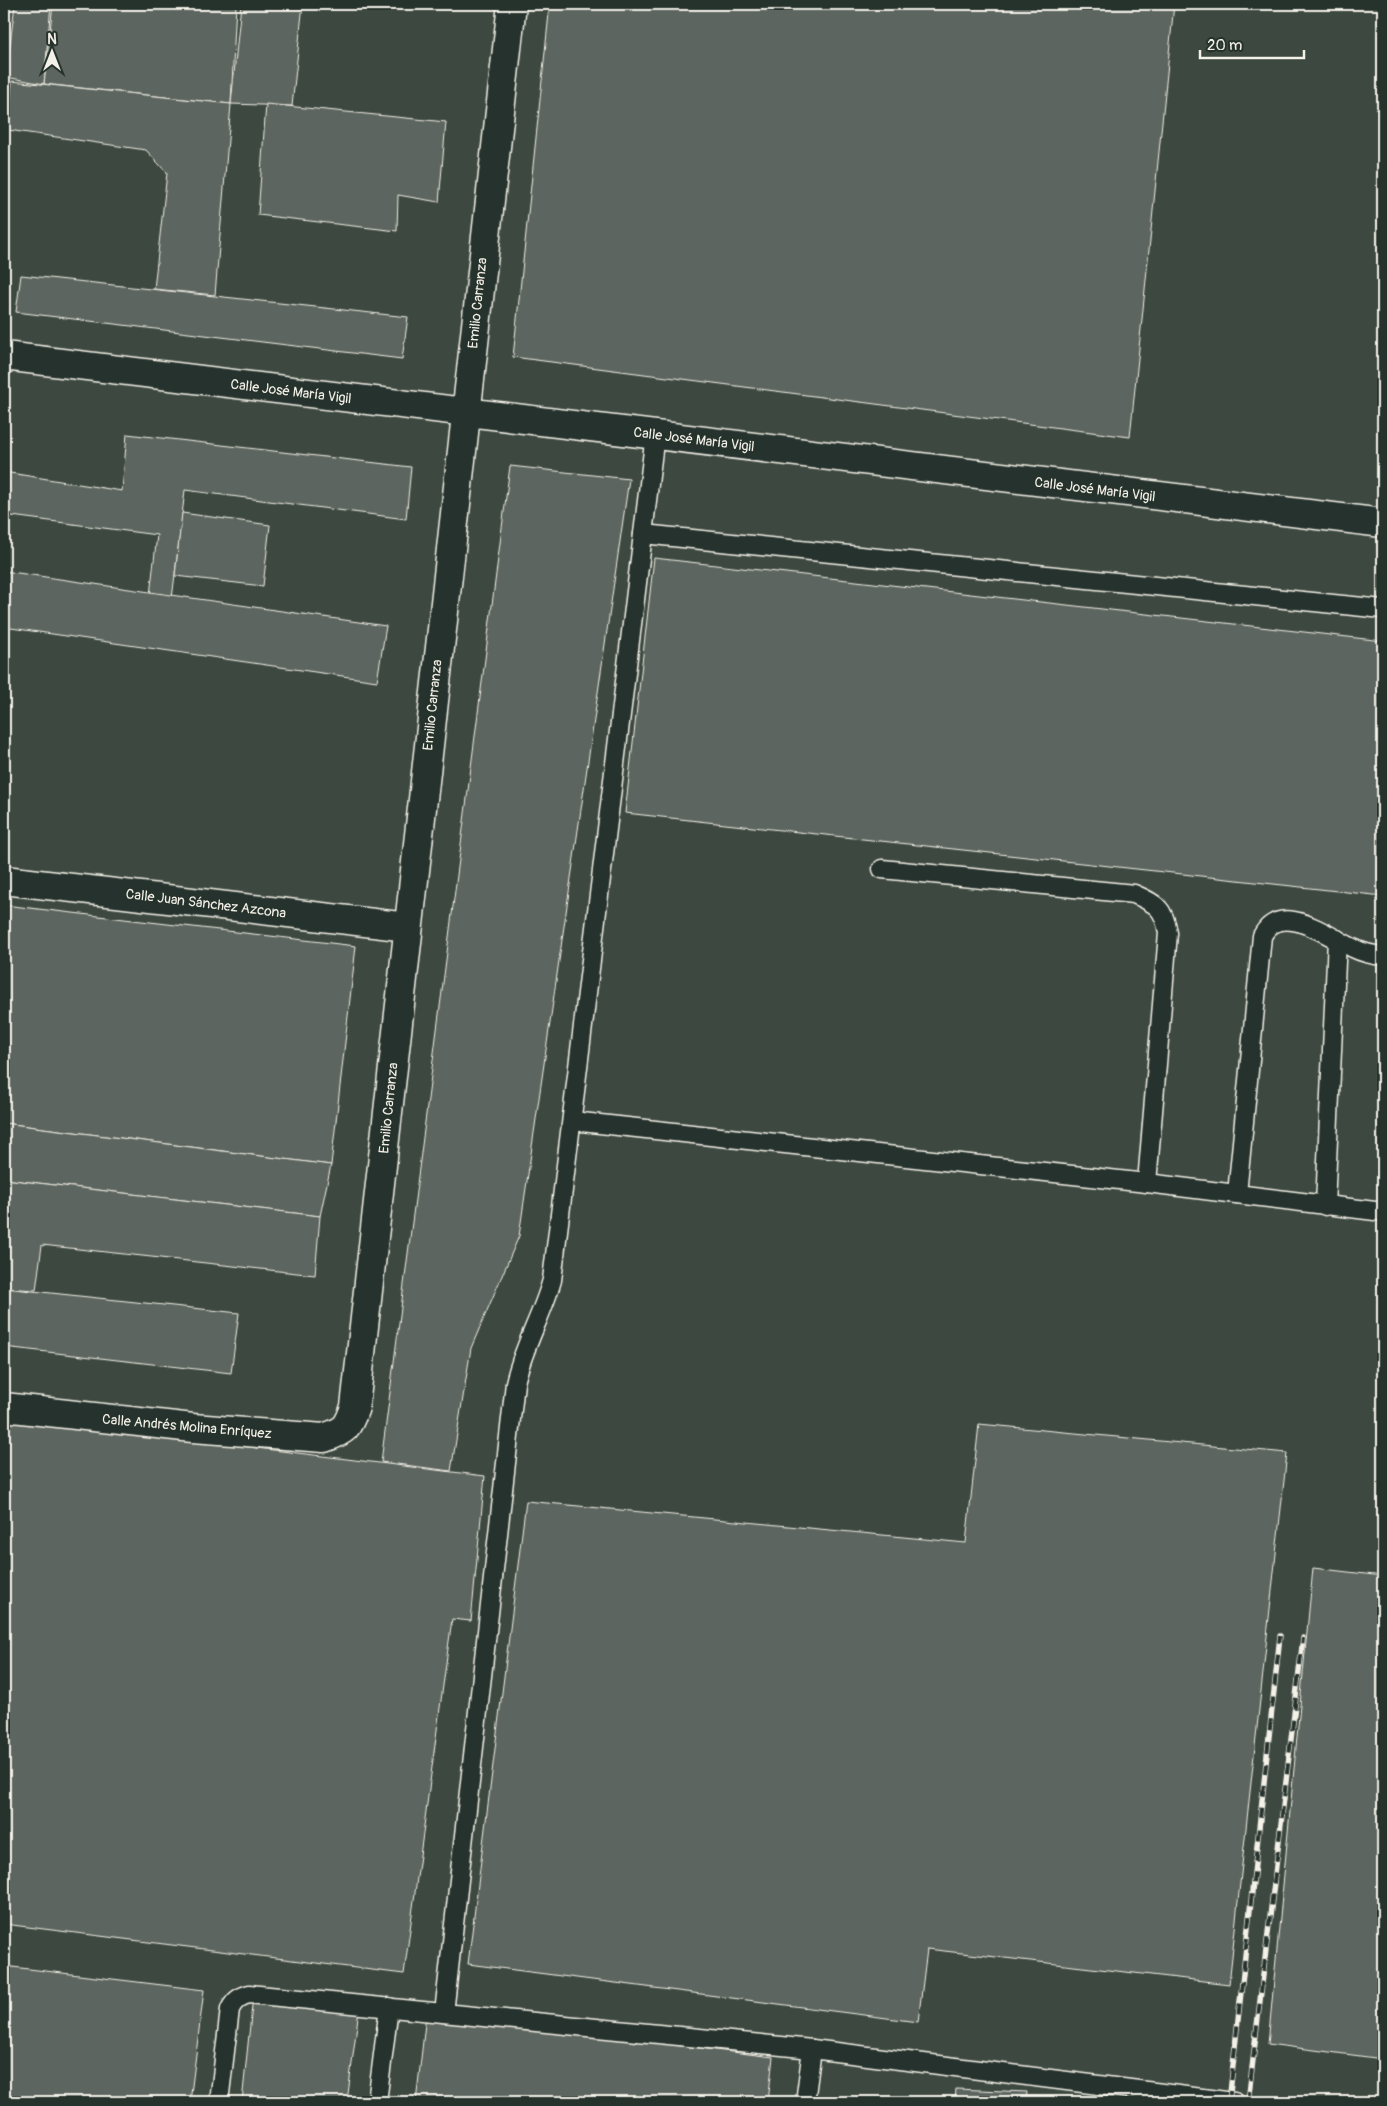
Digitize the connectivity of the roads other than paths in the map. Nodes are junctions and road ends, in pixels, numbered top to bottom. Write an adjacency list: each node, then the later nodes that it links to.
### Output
1 (512, 4): 3 (street, Emilio Carranza)
2 (4, 356): 3 (street, Calle José María Vigil)
3 (465, 412): 4 (street, Calle José María Vigil); 10 (street, Emilio Carranza)
4 (655, 434): 5 (street, Calle José María Vigil); 6 (lane)
5 (1383, 523)
6 (643, 534): 7 (lane); 13 (lane)
7 (1383, 609)
8 (882, 869): 14 (lane)
9 (4, 880): 10 (street, Calle Juan Sánchez Azcona)
10 (408, 927): 19 (street, Emilio Carranza)
11 (1337, 939): 12 (lane); 15 (lane); 16 (lane)
12 (1383, 956)
13 (572, 1121): 14 (lane); 21 (lane)
14 (1148, 1183): 15 (lane)
15 (1237, 1194): 16 (lane)
16 (1325, 1206): 17 (lane)
17 (1383, 1212)
18 (4, 1407): 19 (street, Calle Andrés Molina Enríquez)
19 (355, 1407)
20 (389, 2007): 21 (lane); 23 (lane); 24 (lane)
21 (444, 2013): 22 (lane)
22 (812, 2049): 25 (lane); 26 (lane)
23 (220, 2102)
24 (378, 2102)
25 (805, 2102)
26 (1234, 2102)

